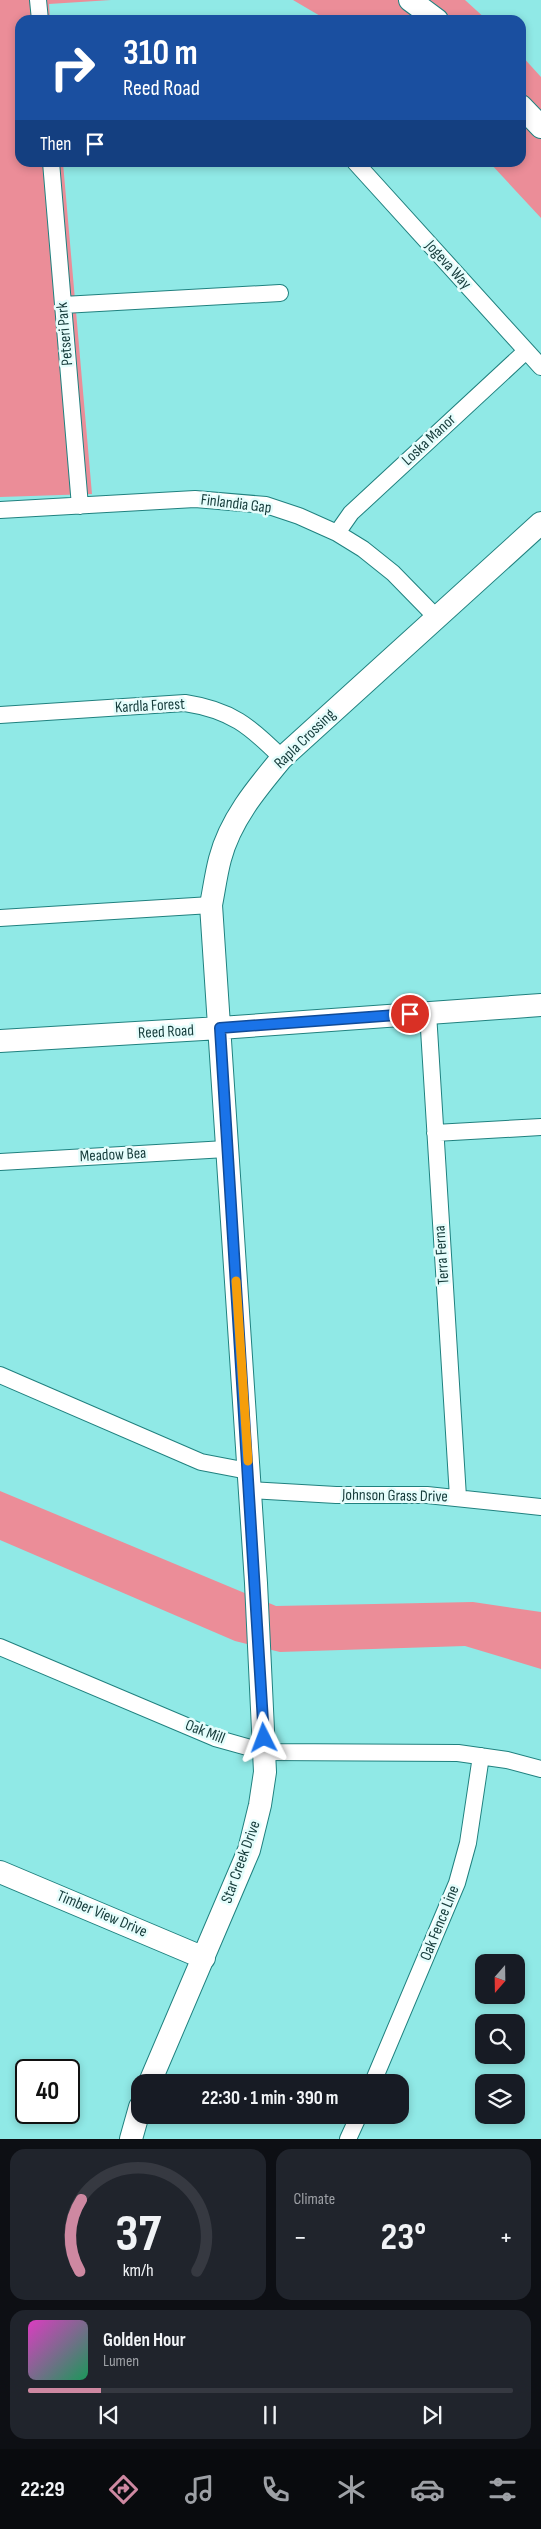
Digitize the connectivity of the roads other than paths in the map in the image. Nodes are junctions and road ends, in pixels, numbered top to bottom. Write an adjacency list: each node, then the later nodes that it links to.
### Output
1 (38, 0): 3 (street)
2 (410, 0): 4 (street)
3 (40, 15)
4 (430, 15)
5 (526, 111): 6 (street)
6 (541, 127)
7 (51, 167): 10 (street, Petseri Park)
8 (360, 167): 11 (street, Jogeva Way)
9 (280, 293): 10 (street)
10 (63, 305): 13 (street, Petseri Park)
11 (526, 351): 12 (street, Jogeva Way); 16 (street, Loska Manor)
12 (541, 367)
13 (80, 506): 14 (street, Finlandia Gap); 16 (street, Finlandia Gap)
14 (0, 510)
15 (541, 523): 17 (street, Rapla Crossing)
16 (337, 533): 17 (street, Finlandia Gap)
17 (436, 617): 19 (street, Rapla Crossing)
18 (0, 715): 19 (street, Kardla Forest)
19 (282, 758): 20 (street, Rapla Crossing)
20 (211, 905): 21 (street); 24 (street, Rapla Crossing)
21 (0, 918)
22 (541, 1005): 23 (street, Reed Road)
23 (428, 1013): 24 (street, Reed Road); 27 (street, Terra Ferna)
24 (220, 1028): 25 (street, Reed Road); 28 (street, Star Creek Drive)
25 (0, 1041)
26 (541, 1127): 27 (street)
27 (435, 1133): 32 (street, Terra Ferna)
28 (226, 1149): 29 (street, Meadow Bea); 31 (street, Star Creek Drive)
29 (0, 1162)
30 (0, 1375): 31 (street, Johnson Grass Drive)
31 (249, 1480): 32 (street, Johnson Grass Drive); 35 (street, Star Creek Drive)
32 (458, 1497): 33 (street, Johnson Grass Drive)
33 (541, 1507)
34 (0, 1647): 35 (street, Oak Mill)
35 (265, 1752): 36 (street, Oak Mill); 39 (street, Star Creek Drive)
36 (481, 1756): 37 (street, Oak Mill); 41 (street, Oak Fence Line)
37 (541, 1769)
38 (0, 1872): 39 (street, Timber View Drive)
39 (204, 1958): 40 (street, Star Creek Drive)
40 (153, 2074)
41 (376, 2074)
42 (135, 2124): 44 (street)
43 (355, 2124): 45 (street)
44 (131, 2139)
45 (348, 2139)

